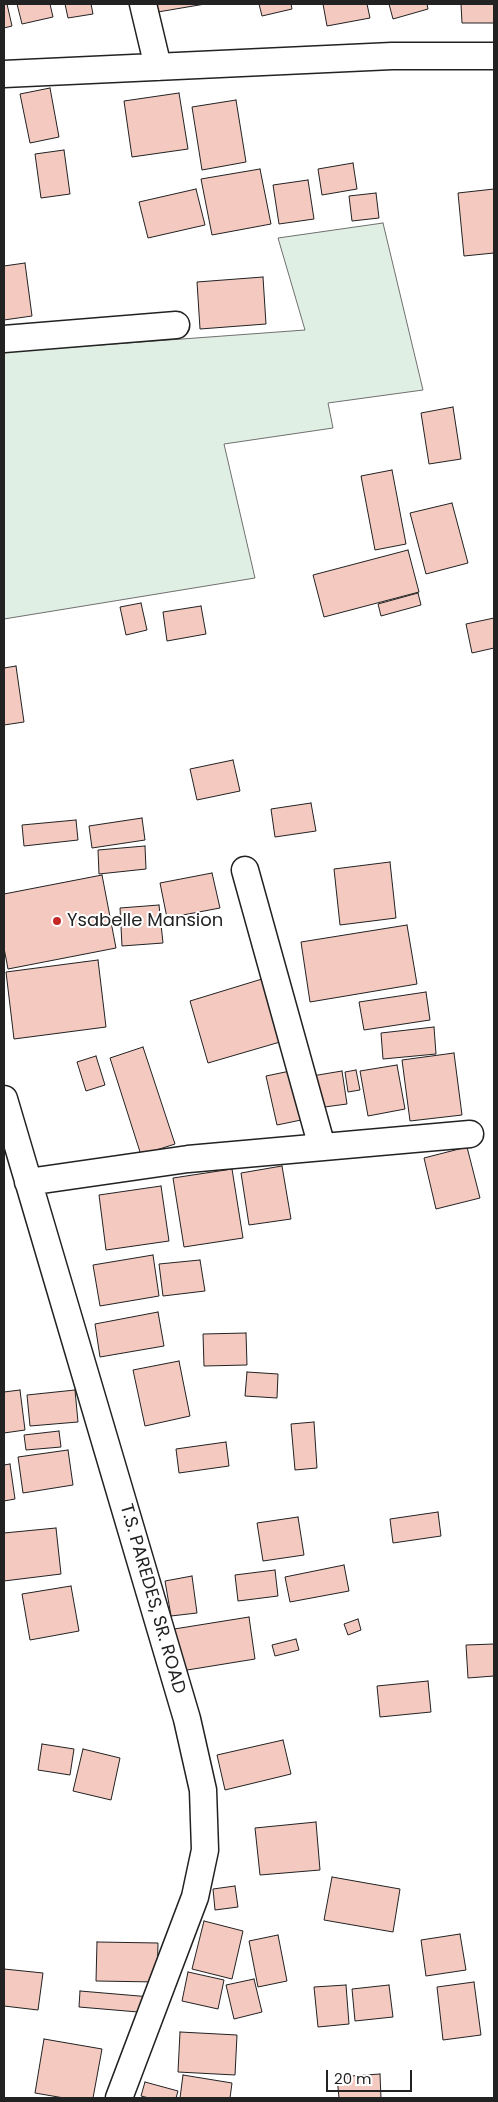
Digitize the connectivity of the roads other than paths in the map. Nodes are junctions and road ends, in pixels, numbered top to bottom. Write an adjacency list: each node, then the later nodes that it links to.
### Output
1 (143, 4): 3 (street)
2 (494, 56): 3 (street)
3 (158, 66): 4 (street)
4 (4, 74)
5 (176, 325): 6 (street)
6 (4, 339)
7 (245, 870): 10 (street)
8 (4, 1099): 11 (street, T.S. PAREDES, SR. ROAD)
9 (470, 1134): 10 (street)
10 (322, 1147): 11 (street)
11 (28, 1182): 12 (street, T.S. PAREDES, SR. ROAD)
12 (119, 2098)

